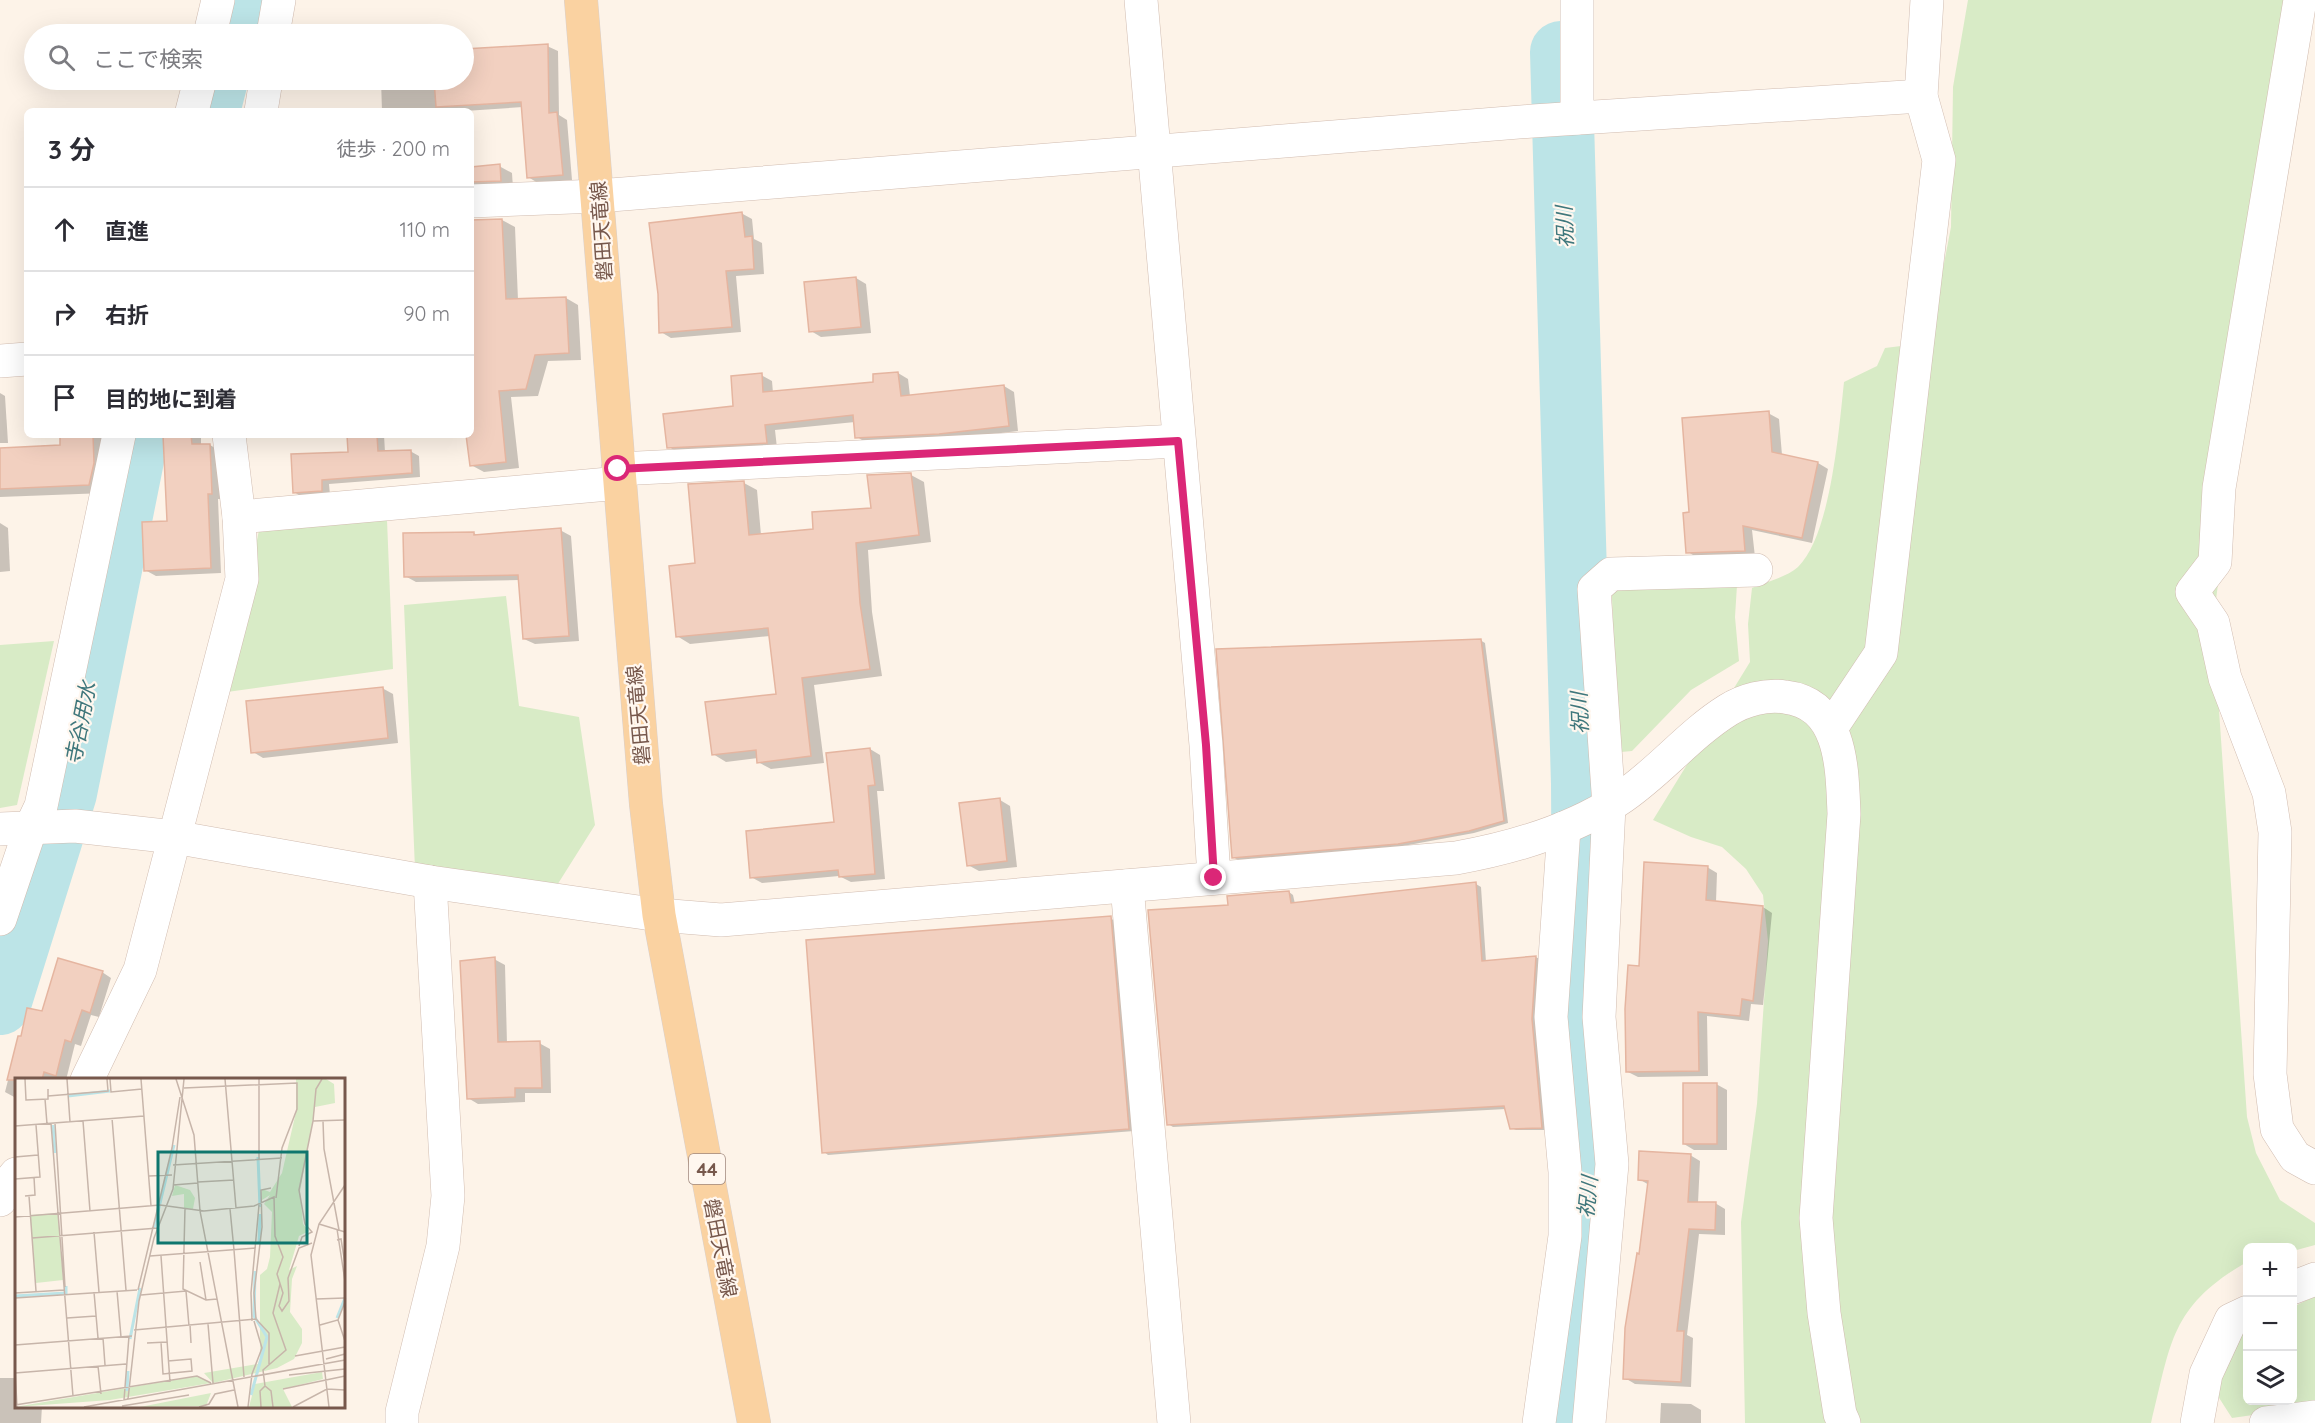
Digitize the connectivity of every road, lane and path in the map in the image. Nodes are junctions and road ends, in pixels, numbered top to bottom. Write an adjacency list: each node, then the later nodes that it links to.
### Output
1 (218, 0): 8 (street)
2 (279, 0): 9 (street)
3 (581, 0): 17 (main road, 磐田天竜線 / 44)
4 (1141, 0): 16 (street)
5 (1577, 0): 15 (street)
6 (1927, 0): 12 (street)
7 (2301, 0): 37 (street)
8 (212, 24)
9 (275, 24)
10 (197, 90): 13 (street)
11 (264, 90): 14 (street)
12 (1922, 96): 15 (street); 27 (street)
13 (193, 108)
14 (261, 108)
15 (1575, 118): 16 (street)
16 (1153, 151): 17 (street); 23 (street)
17 (598, 196): 18 (street); 24 (main road, 磐田天竜線 / 44)
18 (474, 201)
19 (24, 359): 20 (street)
20 (0, 361)
21 (118, 438): 29 (street)
22 (229, 438): 25 (street)
23 (1178, 441): 24 (street); 31 (street)
24 (619, 476): 25 (street); 34 (main road, 磐田天竜線 / 44)
25 (239, 517): 30 (street)
26 (1756, 570): 28 (street)
27 (1831, 728): 28 (street); 47 (street)
28 (1584, 818): 31 (street); 45 (street); 46 (street)
29 (15, 828): 30 (street); 35 (street)
30 (174, 837): 32 (street); 36 (street)
31 (1214, 878): 33 (street)
32 (430, 882): 34 (street); 42 (street)
33 (1127, 886): 34 (street); 44 (street)
34 (659, 915): 43 (main road, 磐田天竜線 / 44)
35 (0, 919)
36 (88, 1078)
37 (2315, 1168)
38 (2315, 1280): 39 (street)
39 (2297, 1286)
40 (2243, 1314): 48 (street)
41 (2315, 1417): 49 (street)
42 (402, 1423)
43 (754, 1423)
44 (1174, 1423)
45 (1539, 1423)
46 (1589, 1423)
47 (1844, 1423)
48 (2197, 1423)
49 (2266, 1423)

